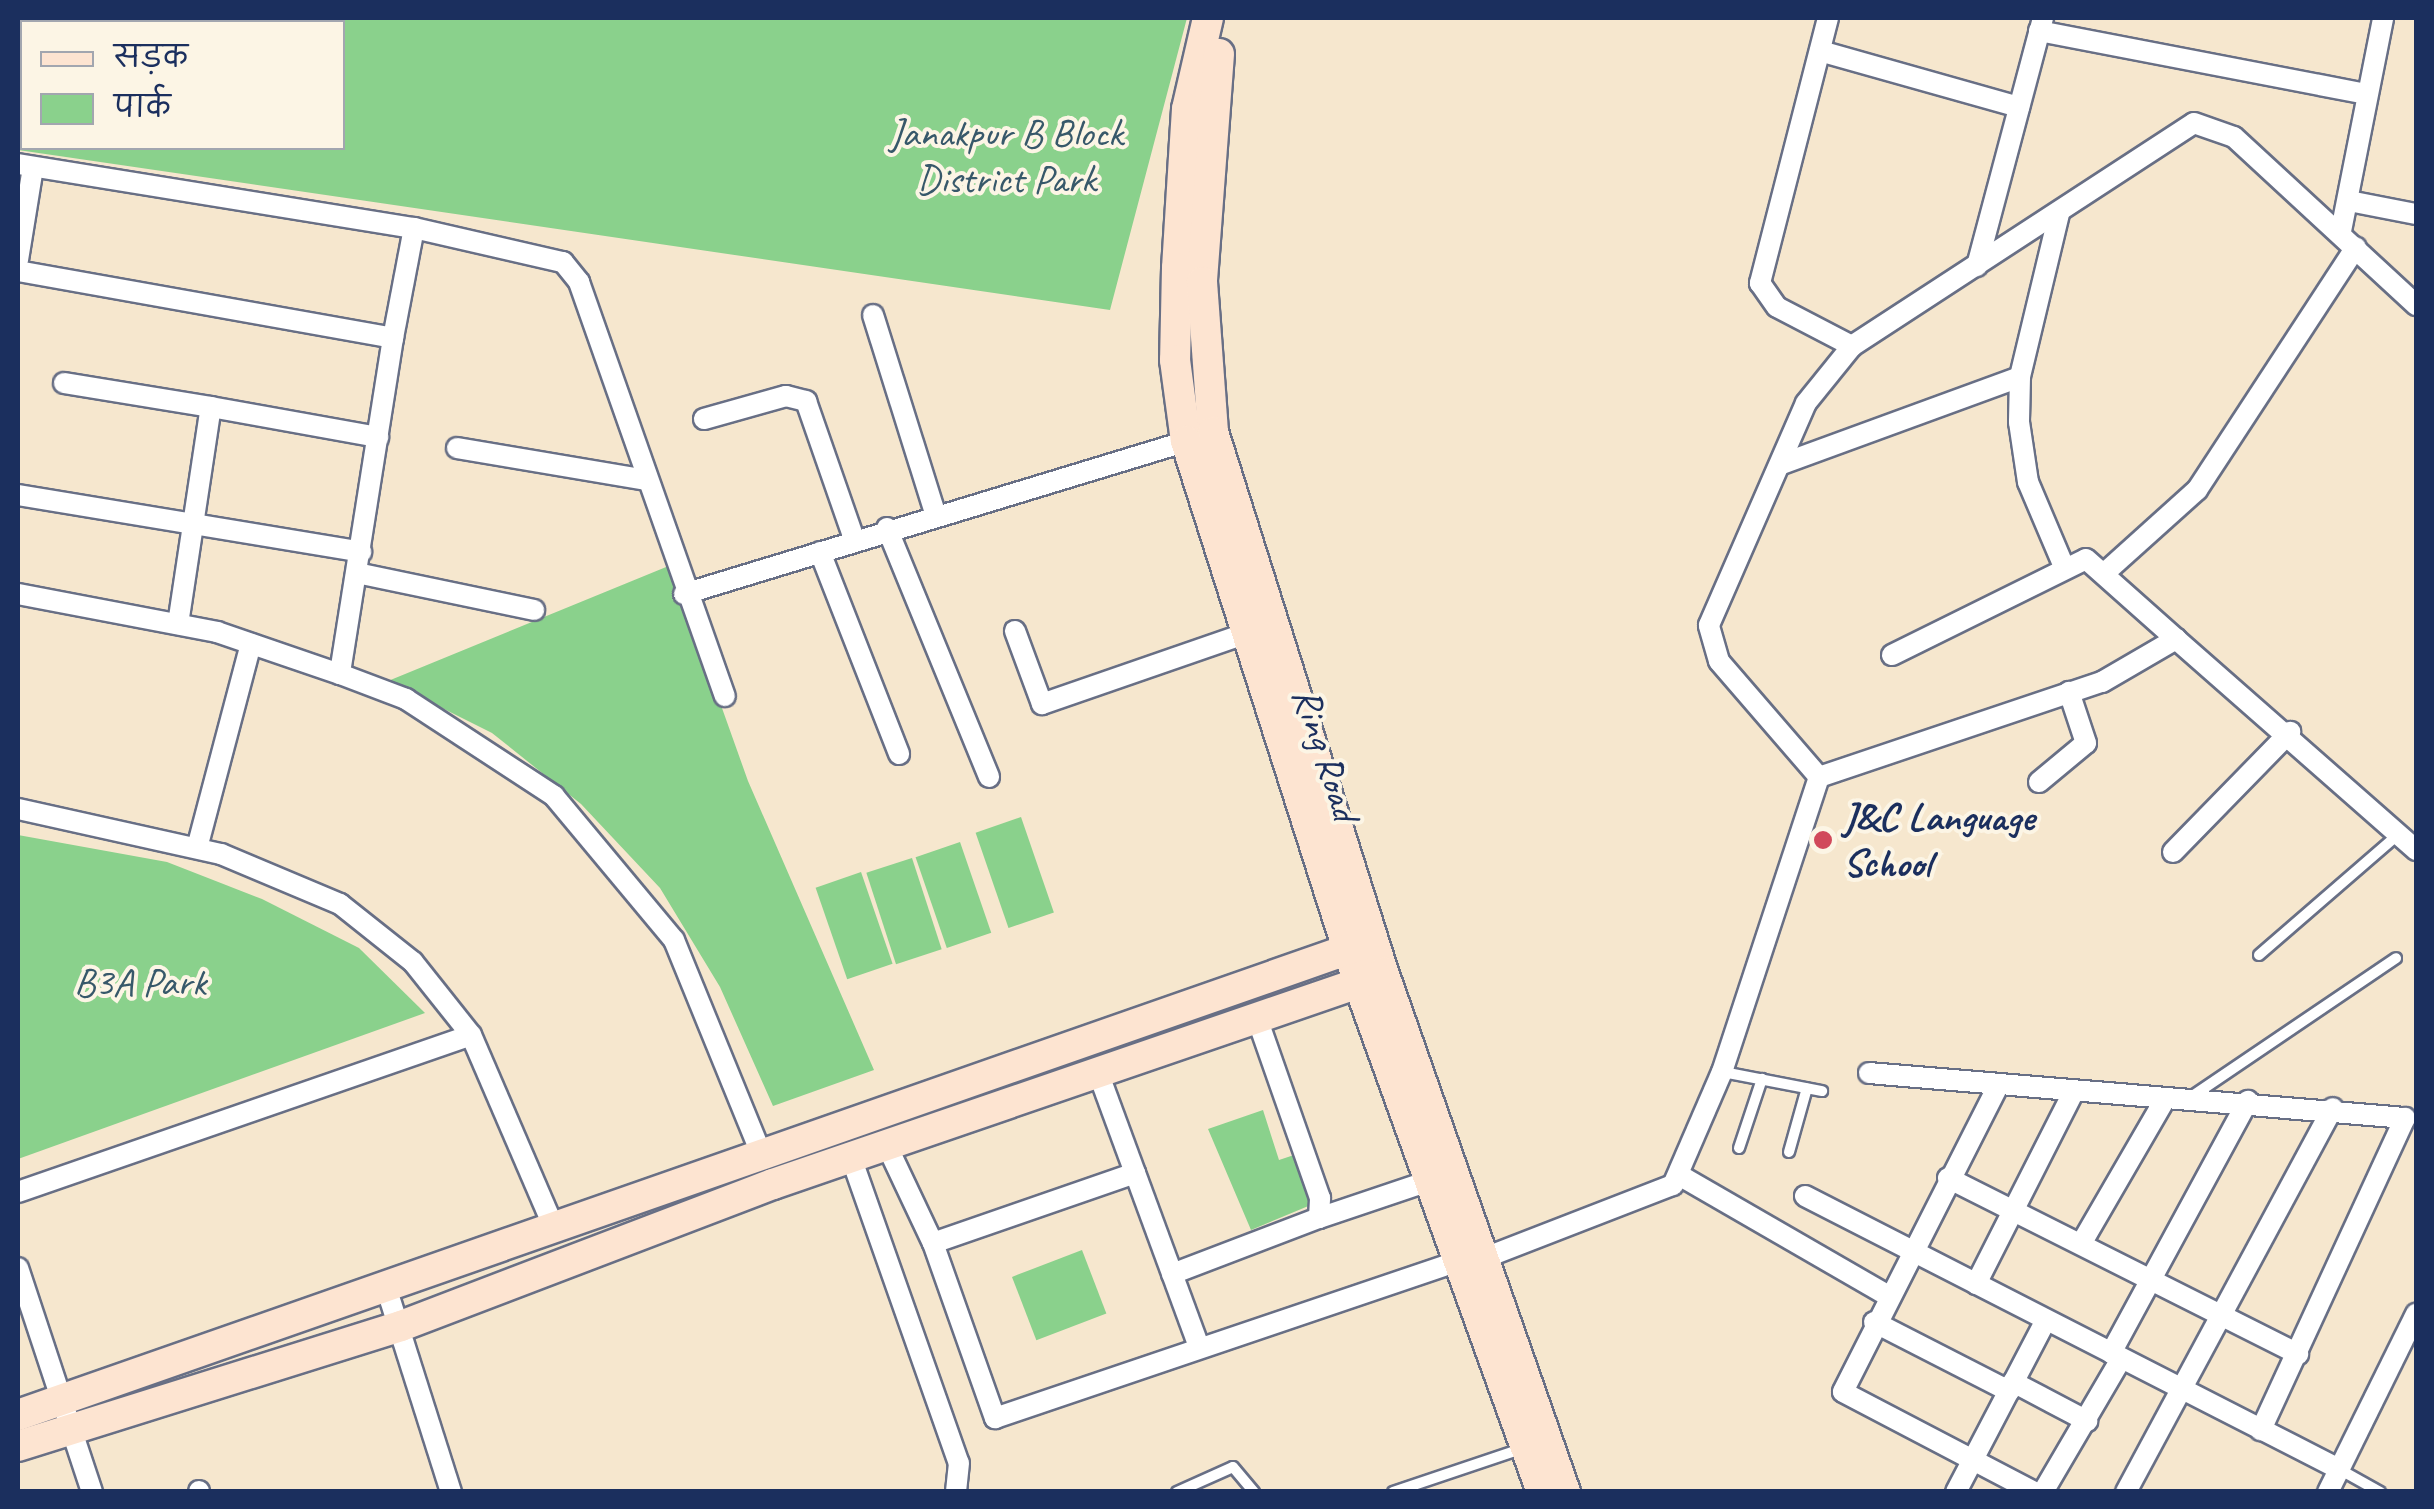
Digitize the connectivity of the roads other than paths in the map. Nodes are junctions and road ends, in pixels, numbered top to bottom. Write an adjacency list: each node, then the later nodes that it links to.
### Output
1 (1208, 18): 26 (street, Ring Road)
2 (1227, 18): 26 (street, Ring Road)
3 (1828, 18): 6 (street)
4 (2384, 18): 7 (street)
5 (2041, 24): 7 (street); 8 (street)
6 (1820, 51): 8 (street); 21 (street)
7 (2366, 94): 10 (street)
8 (2019, 107): 16 (street)
9 (25, 166): 13 (street); 15 (street)
10 (2349, 202): 12 (street); 14 (street)
11 (2059, 214): 14 (street); 16 (street); 22 (street)
12 (2416, 214)
13 (414, 228): 20 (street); 30 (street)
14 (2348, 239): 18 (street); 39 (street)
15 (18, 260)
16 (1977, 266): 21 (street)
17 (18, 271): 20 (street)
18 (2416, 306)
19 (873, 315): 32 (street)
20 (394, 338): 27 (street)
21 (1852, 346): 29 (street)
22 (2020, 377): 29 (street); 38 (street)
23 (64, 383): 24 (street)
24 (211, 407): 27 (street); 33 (street)
25 (704, 420): 35 (street)
26 (1199, 436): 32 (street); 45 (street, Ring Road); 62 (street, Ring Road)
27 (378, 437): 37 (street)
28 (457, 448): 30 (street)
29 (1782, 464): 55 (street)
30 (646, 480): 41 (street)
31 (18, 495): 33 (street)
32 (935, 513): 34 (street)
33 (192, 521): 37 (street); 43 (street)
34 (888, 528): 35 (street); 54 (street)
35 (854, 539): 36 (street)
36 (820, 552): 41 (street); 53 (street)
37 (359, 563): 42 (street); 49 (street)
38 (2064, 567): 39 (street); 48 (street)
39 (2108, 570): 46 (street)
40 (18, 594): 43 (street)
41 (684, 594): 51 (street)
42 (534, 610)
43 (178, 624): 47 (street)
44 (1014, 631): 45 (street)
45 (1244, 634): 62 (street, Ring Road)
46 (2176, 639): 50 (street); 52 (street)
47 (251, 644): 49 (street); 59 (street)
48 (1892, 655)
49 (340, 674): 82 (street)
50 (2069, 692): 55 (street); 56 (street)
51 (725, 696)
52 (2290, 732): 58 (street); 61 (street)
53 (899, 754)
54 (989, 776)
55 (1818, 776): 68 (street)
56 (2038, 782)
57 (18, 809): 59 (street)
58 (2401, 832): 60 (street); 63 (lane)
59 (196, 848): 67 (street)
60 (2416, 850)
61 (2173, 852)
62 (1361, 945): 65 (street, Ring Road); 82 (street)
63 (2259, 955)
64 (2396, 958): 76 (lane)
65 (1371, 980): 66 (street); 88 (street, Ring Road); 98 (street, Ring Road)
66 (1258, 1021): 70 (street); 93 (street)
67 (471, 1035): 90 (street); 94 (street)
68 (1722, 1072): 71 (lane); 86 (street)
69 (1869, 1073): 72 (street)
70 (1099, 1075): 80 (street); 85 (street)
71 (1762, 1080): 73 (lane); 81 (lane)
72 (1999, 1084): 75 (street); 87 (street)
73 (1807, 1088): 74 (lane); 83 (lane)
74 (1822, 1091)
75 (2074, 1091): 77 (street); 92 (street)
76 (2188, 1098): 77 (street); 78 (street)
77 (2165, 1099): 96 (street)
78 (2248, 1101): 79 (street); 101 (street)
79 (2333, 1108): 105 (street); 111 (street)
80 (888, 1148): 84 (street); 95 (street)
81 (1738, 1148)
82 (760, 1151): 89 (lane); 94 (street)
83 (1790, 1152)
84 (852, 1160): 89 (street); 125 (street)
85 (1135, 1173): 95 (street); 100 (street)
86 (1679, 1175): 98 (street); 104 (street)
87 (1948, 1178): 92 (street); 97 (street)
88 (1432, 1180): 93 (street); 98 (street, Ring Road)
89 (774, 1184): 109 (street)
90 (18, 1192)
91 (1805, 1196): 97 (street)
92 (2013, 1210): 96 (street); 102 (street)
93 (1318, 1218): 100 (street)
94 (554, 1228): 103 (street)
95 (933, 1242): 110 (street)
96 (2081, 1244): 101 (street)
97 (1910, 1250): 102 (street); 104 (street)
98 (1463, 1262): 110 (street); 120 (street, Ring Road); 130 (street, Ring Road)
99 (18, 1268): 115 (street)
100 (1172, 1274): 110 (street)
101 (2152, 1278): 105 (street); 112 (street)
102 (1976, 1284): 107 (street)
103 (386, 1287): 109 (street); 115 (street)
104 (1887, 1296): 108 (street)
105 (2219, 1312): 111 (street); 114 (street)
106 (2416, 1314): 122 (street)
107 (2046, 1320): 112 (street); 113 (street)
108 (1874, 1322): 113 (street); 121 (street)
109 (401, 1326): 115 (street); 124 (street)
110 (1199, 1347)
111 (2298, 1354): 118 (street)
112 (2116, 1356): 114 (street); 117 (street)
113 (2011, 1387): 117 (street); 121 (street)
114 (2177, 1388): 118 (street); 134 (street)
115 (65, 1414): 116 (street); 119 (street); 123 (street)
116 (18, 1415)
117 (2087, 1421): 133 (street)
118 (2261, 1430): 122 (street)
119 (18, 1446)
120 (1527, 1448): 128 (lane); 129 (street, Ring Road)
121 (1972, 1461): 131 (street); 132 (street)
122 (2340, 1469): 135 (street); 136 (lane)
123 (92, 1492)
124 (451, 1492)
125 (956, 1492)
126 (1176, 1492): 127 (lane)
127 (1254, 1492)
128 (1393, 1492)
129 (1542, 1492)
130 (1565, 1492)
131 (1956, 1492)
132 (2034, 1492)
133 (2043, 1492)
134 (2126, 1492)
135 (2328, 1492)
136 (2380, 1492)

